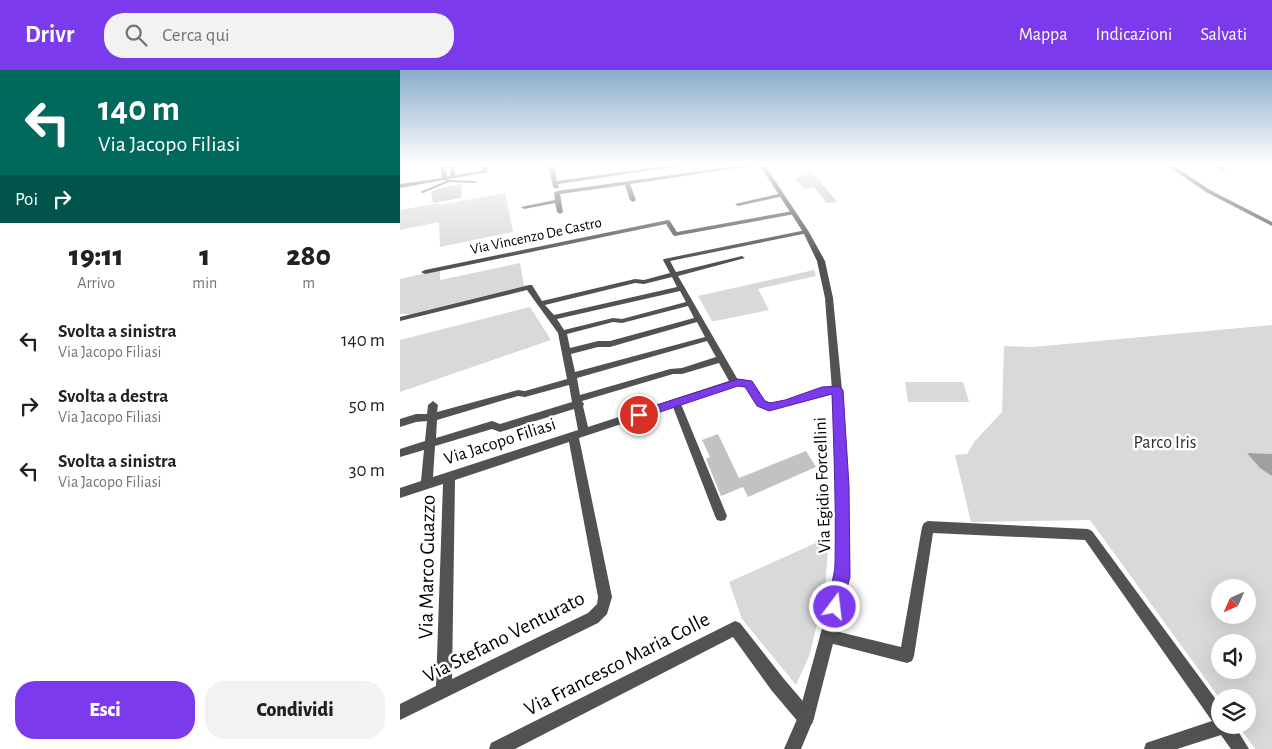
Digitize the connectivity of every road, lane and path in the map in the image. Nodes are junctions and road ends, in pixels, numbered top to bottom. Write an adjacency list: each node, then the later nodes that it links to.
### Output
1 (557, 196): 7 (street)
2 (631, 196): 6 (street)
3 (763, 196): 8 (street)
4 (780, 196): 11 (street, Via Egidio Forcellini)
5 (1217, 196): 12 (street)
6 (633, 200)
7 (558, 201): 9 (street); 10 (street)
8 (738, 204)
9 (524, 207)
10 (560, 212)
11 (793, 213): 13 (street, Via Egidio Forcellini); 15 (street, Via Vincenzo De Castro)
12 (1272, 224)
13 (806, 232): 16 (street); 29 (street, Via Egidio Forcellini)
14 (742, 258): 16 (street)
15 (425, 272)
16 (675, 274): 17 (street); 19 (street)
17 (682, 288): 18 (street); 20 (street)
18 (691, 303): 22 (street); 23 (street)
19 (540, 304): 20 (street, Via Jacopo Filiasi); 21 (street, Via Jacopo Filiasi)
20 (552, 318): 23 (street, Via Jacopo Filiasi)
21 (400, 319)
22 (699, 319): 24 (street); 25 (street)
23 (562, 333): 25 (street, Via Jacopo Filiasi)
24 (710, 338): 26 (street); 27 (street, Via Jacopo Filiasi)
25 (567, 352): 27 (street, Via Jacopo Filiasi)
26 (721, 359): 28 (street); 30 (street, Via Jacopo Filiasi)
27 (573, 379): 30 (street, Via Jacopo Filiasi); 33 (street, Via Jacopo Filiasi)
28 (734, 383): 29 (street); 31 (street, Via Jacopo Filiasi)
29 (838, 390): 42 (street, Via Egidio Forcellini)
30 (578, 401): 35 (street, Via Jacopo Filiasi); 36 (street, Via Jacopo Filiasi)
31 (676, 403): 35 (street, Via Jacopo Filiasi); 41 (street)
32 (433, 405): 33 (street, Via Jacopo Filiasi)
33 (433, 417): 34 (street, Via Jacopo Filiasi); 36 (street, Via Jacopo Filiasi)
34 (400, 422)
35 (579, 435): 38 (street, Via Jacopo Filiasi); 43 (street, Via Stefano Venturato)
36 (431, 444): 37 (street, Via Jacopo Filiasi); 39 (street, Via Jacopo Filiasi)
37 (400, 453)
38 (449, 477): 39 (street, Via Jacopo Filiasi); 43 (street, Via Marco Guazzo)
39 (427, 484): 40 (street, Via Jacopo Filiasi)
40 (400, 493)
41 (721, 516)
42 (827, 636): 44 (street); 46 (street, Via Egidio Forcellini)
43 (444, 689): 45 (street, Via Stefano Venturato)
44 (1211, 706)
45 (400, 712)
46 (806, 718): 49 (street, Via Francesco Maria Colle); 50 (street, Via Egidio Forcellini)
47 (1211, 730): 51 (street)
48 (1231, 734): 52 (street)
49 (498, 749)
50 (792, 749)
51 (1152, 749)
52 (1241, 749)

